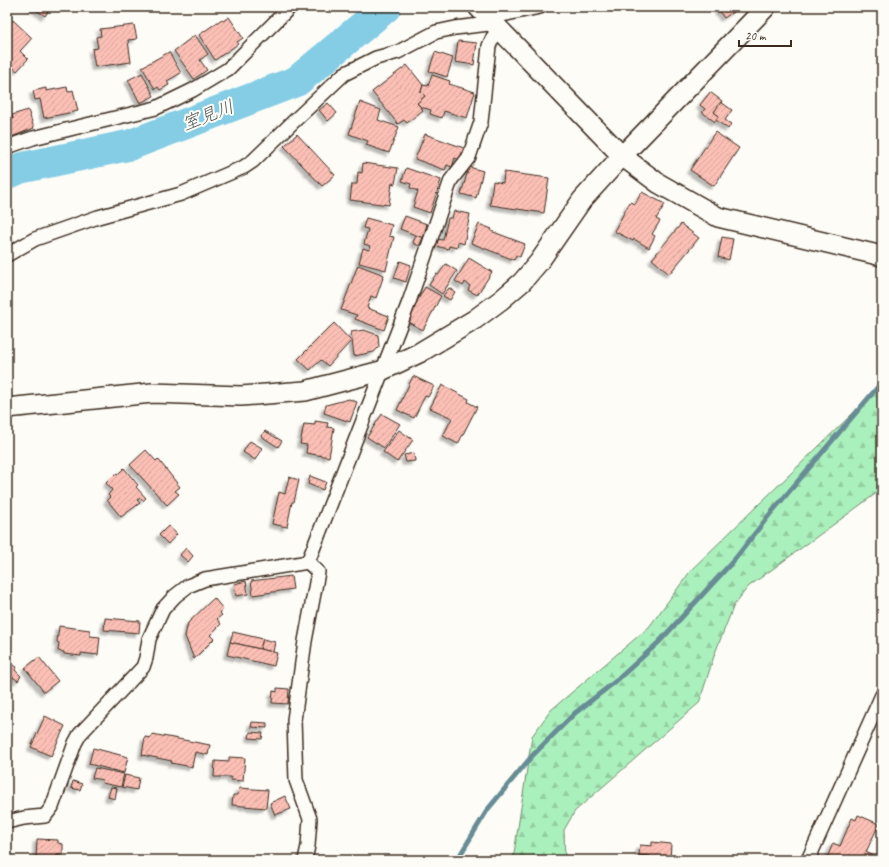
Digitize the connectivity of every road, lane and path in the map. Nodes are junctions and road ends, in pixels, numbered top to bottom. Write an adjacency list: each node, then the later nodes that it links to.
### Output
1 (290, 7): 6 (street)
2 (478, 7): 5 (street)
3 (540, 7): 5 (street)
4 (766, 7): 7 (street)
5 (497, 26): 7 (street); 8 (street); 10 (street)
6 (7, 147)
7 (622, 156): 9 (street); 10 (street)
8 (7, 255)
9 (882, 256)
10 (381, 371): 11 (street); 12 (street)
11 (7, 408)
12 (308, 562): 14 (street); 15 (street)
13 (882, 695): 16 (street)
14 (7, 822)
15 (305, 860)
16 (808, 860)

